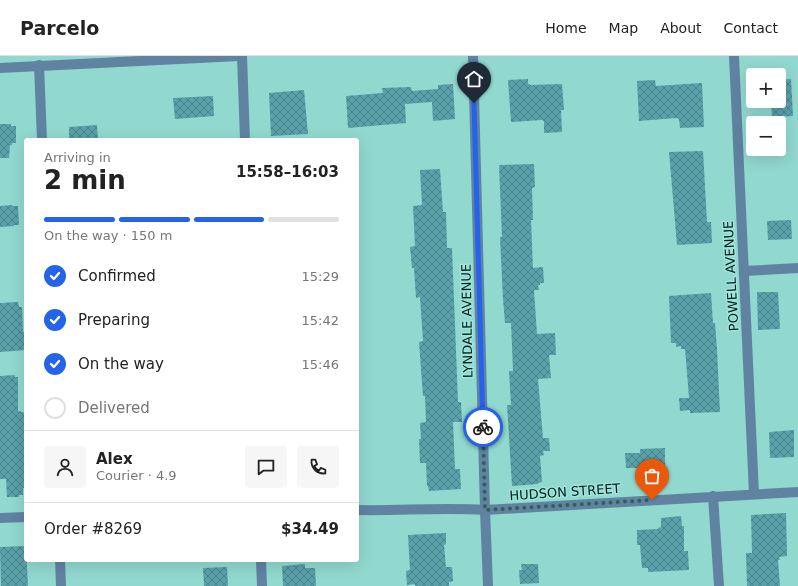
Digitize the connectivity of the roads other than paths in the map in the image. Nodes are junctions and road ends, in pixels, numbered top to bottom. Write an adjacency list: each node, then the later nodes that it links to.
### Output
1 (239, 56): 5 (street)
2 (242, 56): 9 (street)
3 (473, 56): 16 (street, LYNDALE AVENUE)
4 (734, 56): 11 (street, POWELL AVENUE)
5 (148, 58): 6 (street)
6 (40, 65): 7 (street); 8 (street)
7 (0, 68)
8 (42, 138)
9 (245, 138)
10 (798, 268): 11 (street)
11 (744, 271): 13 (street, POWELL AVENUE)
12 (798, 492): 13 (street, HUDSON STREET)
13 (754, 494): 14 (street, HUDSON STREET)
14 (713, 496): 16 (street, HUDSON STREET); 24 (street)
15 (359, 510): 16 (street, HUDSON STREET)
16 (485, 510): 23 (street, LYNDALE AVENUE)
17 (24, 517): 18 (street)
18 (0, 518)
19 (60, 562): 21 (street)
20 (261, 562): 22 (street)
21 (61, 586)
22 (262, 586)
23 (488, 586)
24 (719, 586)

